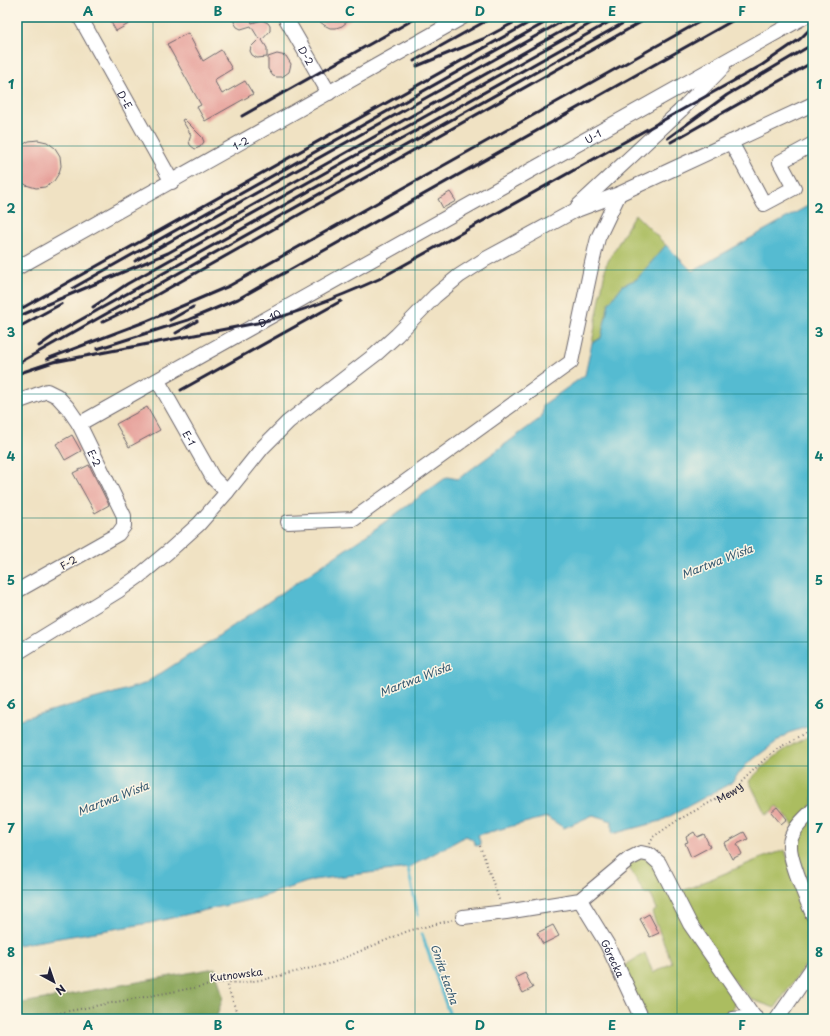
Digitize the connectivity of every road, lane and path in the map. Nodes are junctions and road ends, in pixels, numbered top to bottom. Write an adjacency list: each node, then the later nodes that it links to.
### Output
1 (80, 17): 10 (street, D-E)
2 (285, 17): 6 (street, D-2)
3 (463, 17): 6 (street, 1-2)
4 (804, 17): 5 (street, U-1)
5 (736, 54): 12 (street); 13 (street, U-1)
6 (329, 93): 10 (street, 1-2)
7 (813, 104): 8 (street)
8 (730, 142): 9 (street); 11 (street)
9 (813, 144)
10 (172, 182): 14 (street, 1-2)
11 (619, 194): 12 (street); 19 (street)
12 (574, 211): 18 (street)
13 (381, 254): 15 (street, D-10)
14 (17, 268)
15 (158, 381): 17 (street, D-10); 18 (street, E-1)
16 (17, 402): 17 (street, E-2)
17 (79, 424): 20 (street, E-2)
18 (227, 492): 22 (street)
19 (288, 522)
20 (118, 534): 21 (street, F-2)
21 (17, 591)
22 (17, 653)
23 (813, 731): 26 (path, Mewy)
24 (813, 810): 29 (street)
25 (480, 846): 28 (path)
26 (646, 853): 27 (street); 33 (street)
27 (580, 900): 28 (street); 36 (street, Górecka)
28 (503, 912): 30 (street)
29 (813, 916)
30 (462, 917): 32 (path, Kutnowska)
31 (813, 967): 38 (street)
32 (226, 982): 34 (path, Kutnowska); 35 (path)
33 (755, 1018): 37 (street)
34 (29, 1019)
35 (239, 1019)
36 (642, 1019)
37 (733, 1019)
38 (777, 1019)

